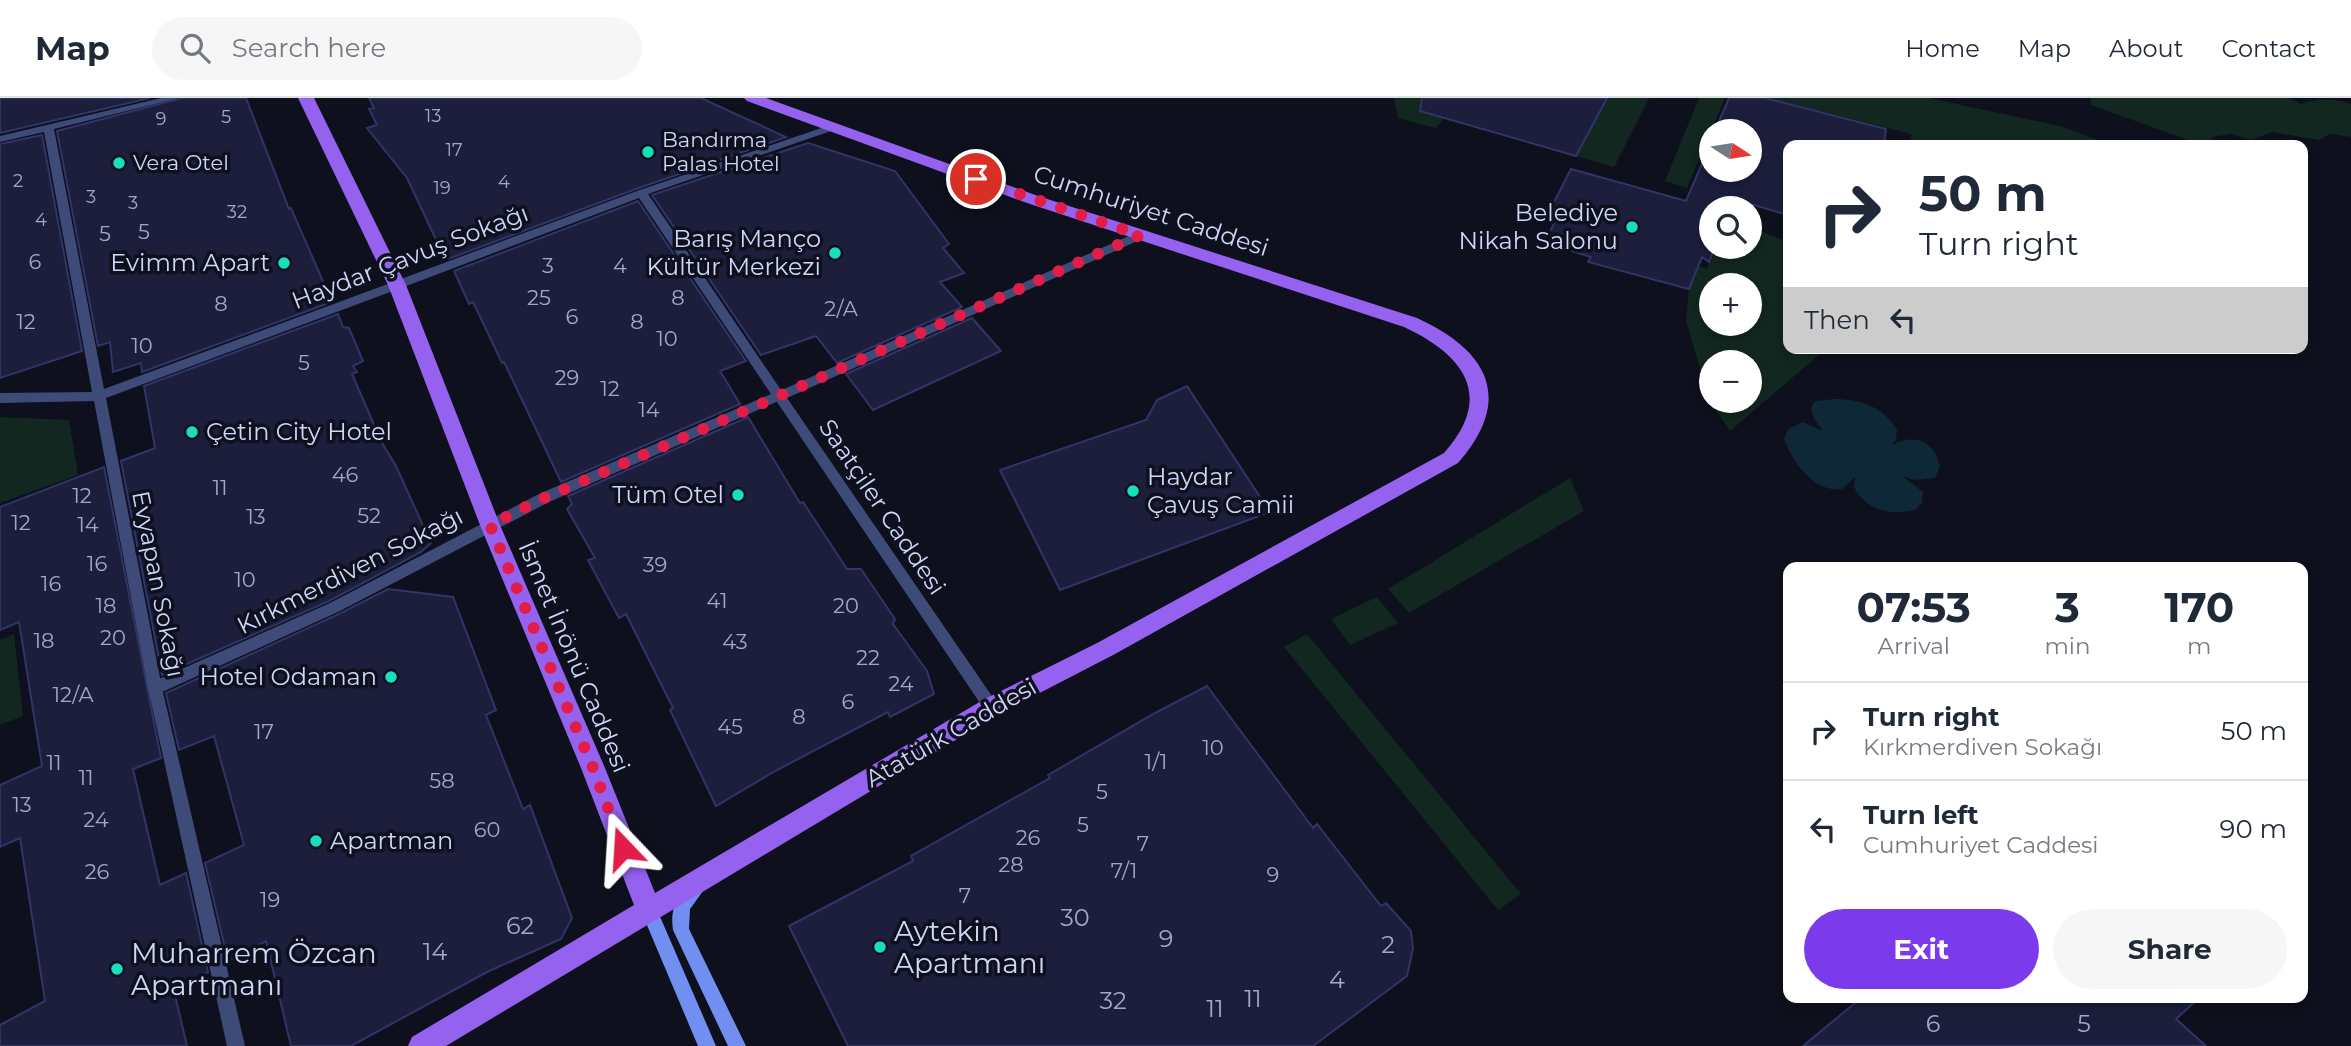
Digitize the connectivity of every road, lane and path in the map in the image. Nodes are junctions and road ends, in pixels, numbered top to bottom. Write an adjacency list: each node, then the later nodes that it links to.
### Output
1 (174, 98): 4 (street)
2 (306, 98): 9 (main road, İsmet İnönü Caddesi)
3 (752, 98): 5 (main road, Cumhuriyet Caddesi)
4 (48, 127): 6 (street); 10 (street, Evyapan Sokağı)
5 (830, 128): 7 (street, Haydar Çavuş Sokağı); 8 (main road, Cumhuriyet Caddesi)
6 (0, 139)
7 (641, 193): 9 (street, Haydar Çavuş Sokağı); 11 (street, Saatçiler Caddesi)
8 (1140, 235): 11 (street, Kırkmerdiven Sokağı); 13 (main road, Cumhuriyet Caddesi)
9 (397, 285): 10 (street, Haydar Çavuş Sokağı); 14 (main road, İsmet İnönü Caddesi)
10 (98, 396): 12 (street, Haydar Çavuş Sokağı); 15 (street, Evyapan Sokağı)
11 (779, 396): 14 (street, Kırkmerdiven Sokağı); 16 (street, Saatçiler Caddesi)
12 (0, 398)
13 (1478, 422): 16 (main road, Atatürk Caddesi)
14 (490, 525): 15 (street, Kırkmerdiven Sokağı); 18 (main road, İsmet İnönü Caddesi)
15 (155, 688): 19 (street, Evyapan Sokağı)
16 (991, 707): 17 (main road, Atatürk Caddesi)
17 (742, 855): 18 (main road, Atatürk Caddesi); 22 (main road)
18 (649, 911): 20 (main road, Atatürk Caddesi); 21 (main road, İsmet İnönü Caddesi)
19 (236, 1046)
20 (421, 1046)
21 (707, 1046)
22 (737, 1046)

